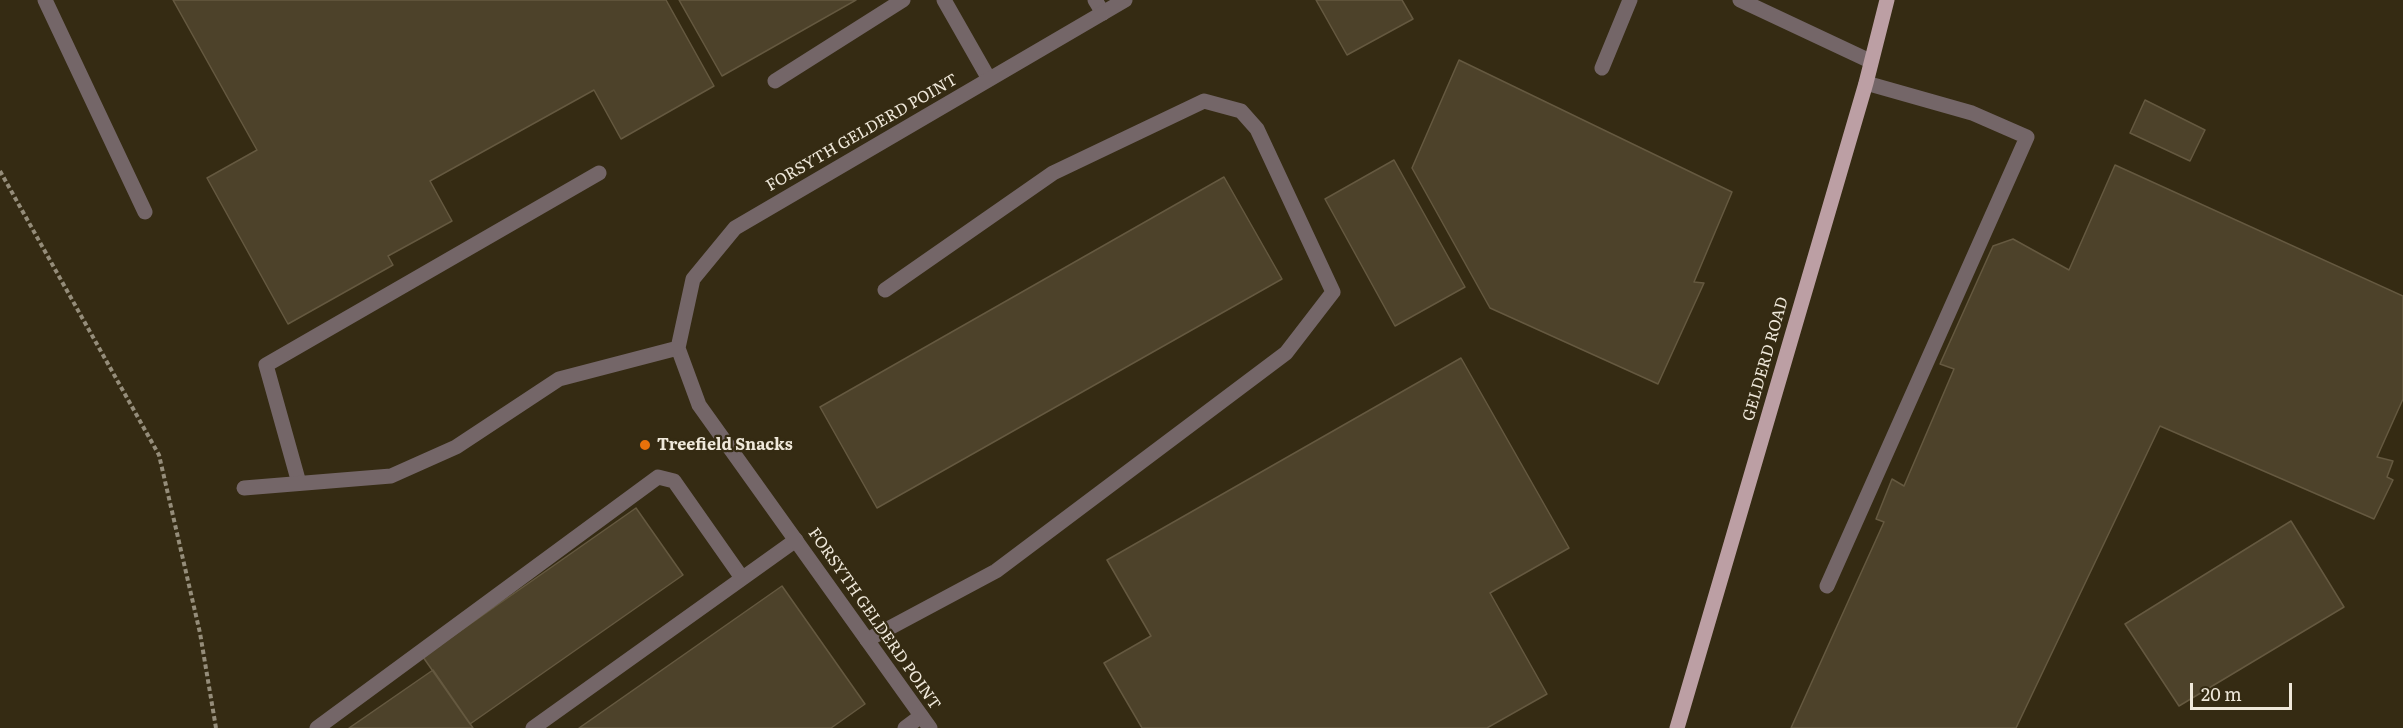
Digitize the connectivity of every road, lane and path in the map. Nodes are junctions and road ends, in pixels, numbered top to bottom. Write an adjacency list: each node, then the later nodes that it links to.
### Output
1 (45, 0): 16 (street)
2 (903, 0): 12 (street)
3 (944, 0): 11 (street)
4 (1125, 0): 8 (street, FORSYTH GELDERD POINT)
5 (1630, 0): 10 (street)
6 (1740, 0): 9 (street)
7 (1887, 0): 9 (main road, GELDERD ROAD)
8 (1099, 6): 11 (street, FORSYTH GELDERD POINT)
9 (1870, 61): 13 (main road, GELDERD ROAD)
10 (1602, 68)
11 (989, 79): 18 (street, FORSYTH GELDERD POINT)
12 (775, 81)
13 (1866, 83): 23 (street); 30 (main road, GELDERD ROAD)
14 (0, 171): 26 (path)
15 (599, 173): 19 (street)
16 (145, 212)
17 (885, 290): 24 (street)
18 (678, 348): 19 (street); 21 (street, FORSYTH GELDERD POINT)
19 (299, 483): 20 (street)
20 (244, 488)
21 (796, 540): 22 (street); 24 (street, FORSYTH GELDERD POINT)
22 (742, 578): 27 (street); 28 (street)
23 (1827, 586)
24 (867, 640): 25 (street, FORSYTH GELDERD POINT)
25 (925, 722): 29 (street)
26 (216, 728)
27 (318, 728)
28 (533, 728)
29 (905, 728)
30 (1677, 728)

